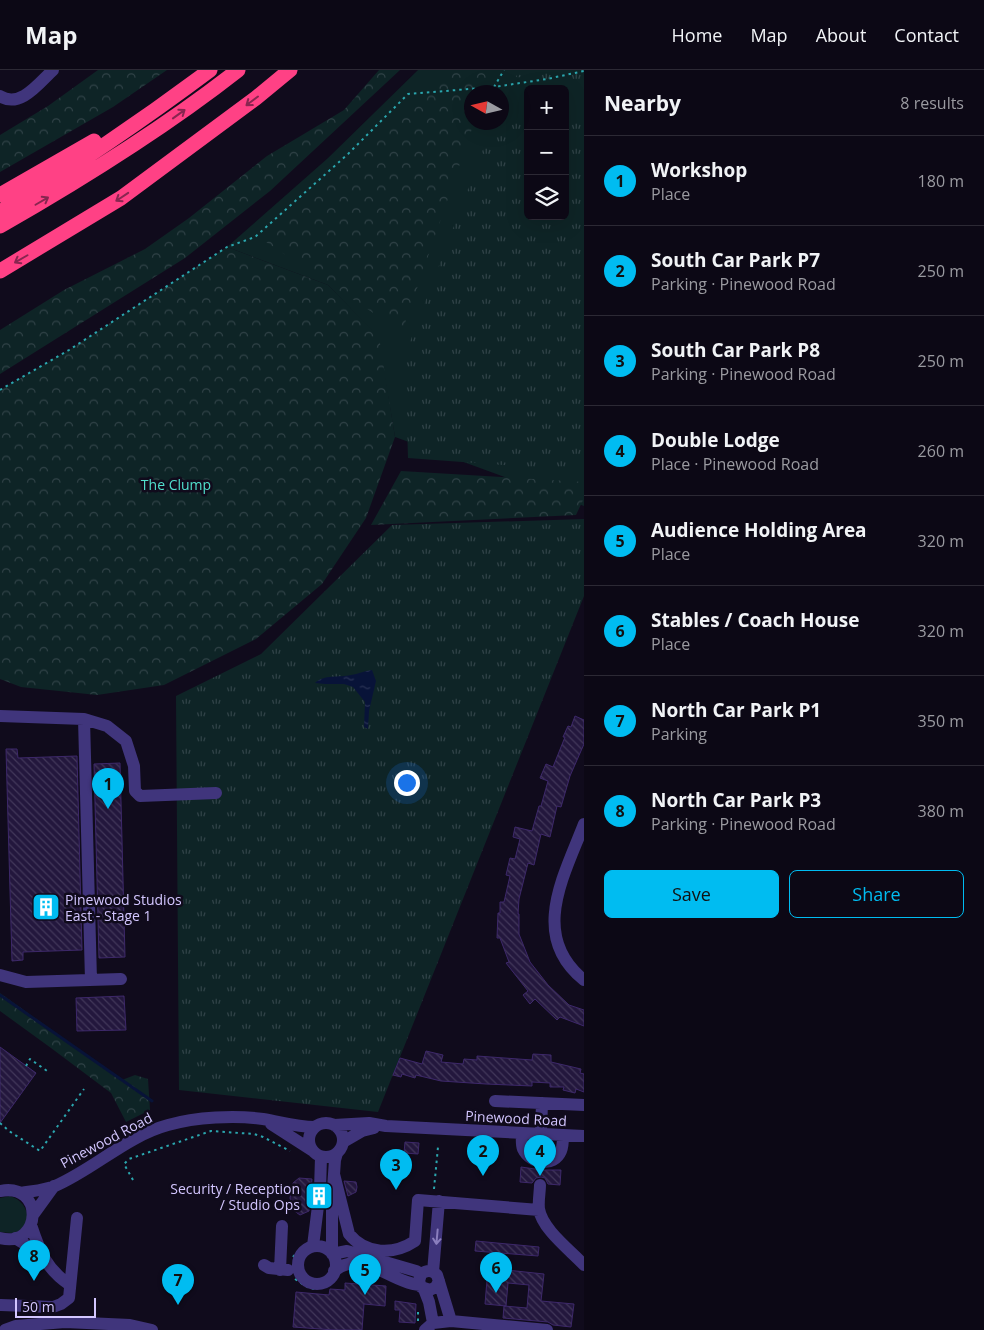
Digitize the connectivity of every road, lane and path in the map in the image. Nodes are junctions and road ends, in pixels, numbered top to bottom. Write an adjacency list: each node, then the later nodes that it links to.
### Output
1 (53, 70): 11 (street)
2 (197, 70): 12 (highway)
3 (210, 70): 13 (highway)
4 (238, 70): 14 (highway, one-way to 4)
5 (290, 70): 15 (highway, one-way to 15)
6 (504, 70): 8 (path)
7 (582, 71): 9 (path)
8 (495, 85)
9 (507, 85)
10 (464, 89): 16 (path)
11 (0, 96)
12 (0, 195)
13 (0, 212)
14 (0, 226)
15 (0, 271)
16 (0, 390)
17 (0, 716): 18 (street)
18 (84, 719): 19 (street); 23 (street)
19 (216, 793)
20 (584, 824): 24 (street)
21 (0, 975): 23 (street)
22 (121, 979): 23 (street)
23 (91, 980)
24 (584, 980)
25 (26, 1066): 26 (path)
26 (50, 1073)
27 (84, 1089): 32 (path)
28 (495, 1101): 29 (street)
29 (542, 1103): 30 (street); 37 (street)
30 (584, 1105)
31 (264, 1119): 35 (street, Pinewood Road); 42 (street); 46 (street, Pinewood Road)
32 (0, 1123)
33 (334, 1125): 34 (street, Pinewood Road); 35 (street); 40 (street)
34 (386, 1126): 36 (street, Pinewood Road); 40 (street, Pinewood Road)
35 (315, 1127): 42 (street)
36 (522, 1133): 37 (street, Pinewood Road); 38 (street)
37 (541, 1134): 38 (street, Pinewood Road)
38 (563, 1135): 39 (street, Pinewood Road)
39 (584, 1136)
40 (340, 1147): 42 (street); 43 (street)
41 (296, 1153): 44 (path)
42 (317, 1154): 56 (street)
43 (334, 1174): 49 (street); 57 (street); 58 (street)
44 (133, 1180)
45 (540, 1184): 50 (street)
46 (54, 1186): 48 (street, Pinewood Road); 52 (street, Pinewood Road)
47 (0, 1191): 48 (street, Pinewood Road)
48 (21, 1193): 52 (street)
49 (439, 1201): 50 (street); 65 (street, one-way to 65)
50 (539, 1210): 61 (street)
51 (77, 1218): 66 (street)
52 (32, 1220): 55 (street, Pinewood Road); 59 (street)
53 (282, 1226): 62 (street)
54 (0, 1238): 55 (street)
55 (15, 1238): 59 (street)
56 (314, 1246): 58 (street); 60 (street)
57 (347, 1251): 58 (street); 65 (street)
58 (332, 1254): 63 (street)
59 (42, 1255): 66 (street)
60 (298, 1261): 62 (street); 64 (street)
61 (584, 1265)
62 (280, 1267): 64 (street)
63 (334, 1272): 64 (street); 65 (street)
64 (301, 1276)
65 (427, 1280): 69 (street); 70 (street)
66 (70, 1285): 67 (street)
67 (1, 1305)
68 (418, 1309): 70 (path)
69 (451, 1321): 70 (street); 73 (street)
70 (428, 1325)
71 (5, 1330): 72 (street)
72 (151, 1330)
73 (547, 1330)

